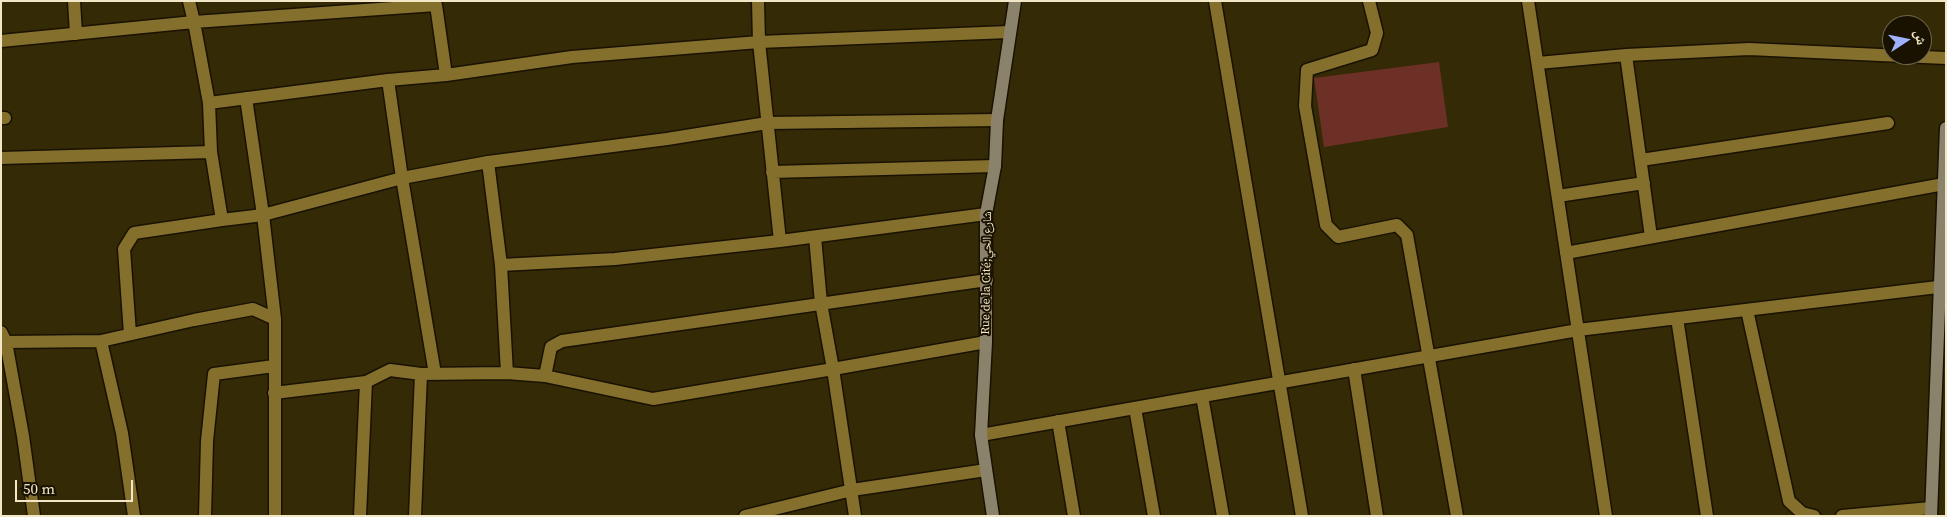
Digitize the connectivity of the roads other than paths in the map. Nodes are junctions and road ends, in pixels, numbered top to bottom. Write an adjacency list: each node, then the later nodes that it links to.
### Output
1 (74, 1): 11 (street)
2 (189, 1): 9 (street)
3 (758, 1): 13 (street)
4 (1015, 1): 10 (street, Rue de la Cité;شارع الحي)
5 (1215, 1): 64 (street)
6 (1369, 1): 55 (street)
7 (1528, 1): 16 (street)
8 (436, 3): 9 (street); 17 (street)
9 (194, 22): 11 (street); 20 (street)
10 (1009, 32): 13 (street); 21 (street, Rue de la Cité;شارع الحي)
11 (76, 34): 12 (street)
12 (1, 41)
13 (759, 42): 17 (street); 22 (street)
14 (1626, 56): 15 (street); 16 (street); 28 (street)
15 (1946, 58)
16 (1538, 63): 35 (street)
17 (446, 75): 18 (street)
18 (388, 80): 19 (street); 32 (street)
19 (246, 98): 20 (street); 36 (street)
20 (209, 103): 25 (street)
21 (997, 120): 22 (street); 30 (street, Rue de la Cité;شارع الحي)
22 (767, 123): 29 (street); 31 (street)
23 (1888, 123): 28 (street)
24 (1946, 128): 26 (street)
25 (211, 152): 27 (street); 38 (street)
26 (1945, 154): 34 (street)
27 (1, 158)
28 (1641, 160): 33 (street)
29 (488, 162): 32 (street); 43 (street)
30 (995, 166): 31 (street); 37 (street, Rue de la Cité;شارع الحي)
31 (772, 172): 41 (street)
32 (402, 178): 36 (street); 61 (street)
33 (1644, 183): 35 (street); 40 (street)
34 (1944, 184): 40 (street); 45 (street)
35 (1558, 196): 42 (street)
36 (263, 214): 38 (street); 49 (street)
37 (986, 214): 39 (street); 44 (street, Rue de la Cité;شارع الحي)
38 (222, 220): 51 (street)
39 (815, 237): 41 (street); 46 (street)
40 (1651, 238): 42 (street)
41 (780, 241): 43 (street)
42 (1566, 253): 50 (street)
43 (502, 265): 59 (street)
44 (987, 280): 46 (street); 54 (street, Rue de la Cité;شارع الحي)
45 (1943, 287): 47 (street); 72 (street)
46 (821, 303): 57 (street); 62 (street)
47 (1747, 310): 48 (street); 90 (street)
48 (1677, 318): 50 (street); 89 (street)
49 (275, 319): 51 (street); 56 (street)
50 (1578, 330): 55 (street); 88 (street)
51 (130, 334): 53 (street)
52 (4, 337): 53 (street); 73 (street)
53 (101, 341): 74 (street)
54 (986, 342): 57 (street); 69 (street, Rue de la Cité;شارع الحي)
55 (1429, 356): 58 (street); 87 (street)
56 (274, 366): 65 (street); 75 (street)
57 (833, 369): 62 (street); 71 (street)
58 (1354, 369): 64 (street); 86 (street)
59 (507, 373): 61 (street); 62 (street)
60 (422, 374): 61 (street); 63 (street); 78 (street)
61 (435, 374)
62 (545, 376)
63 (366, 382): 65 (street); 77 (street)
64 (1278, 382): 66 (street); 85 (street)
65 (274, 393): 76 (street)
66 (1202, 396): 67 (street); 84 (street)
67 (1135, 408): 68 (street); 83 (street)
68 (1058, 422): 69 (street); 82 (street)
69 (981, 435): 70 (street, Rue de la Cité;شارع الحي)
70 (986, 470): 71 (street); 81 (street, Rue de la Cité;شارع الحي)
71 (852, 490): 79 (street); 80 (street)
72 (1931, 512): 91 (street)
73 (34, 516)
74 (134, 516)
75 (205, 516)
76 (275, 516)
77 (360, 516)
78 (415, 516)
79 (745, 516)
80 (855, 516)
81 (994, 516)
82 (1074, 516)
83 (1154, 516)
84 (1223, 516)
85 (1302, 516)
86 (1376, 516)
87 (1457, 516)
88 (1606, 516)
89 (1707, 516)
90 (1814, 516)
91 (1842, 516)

